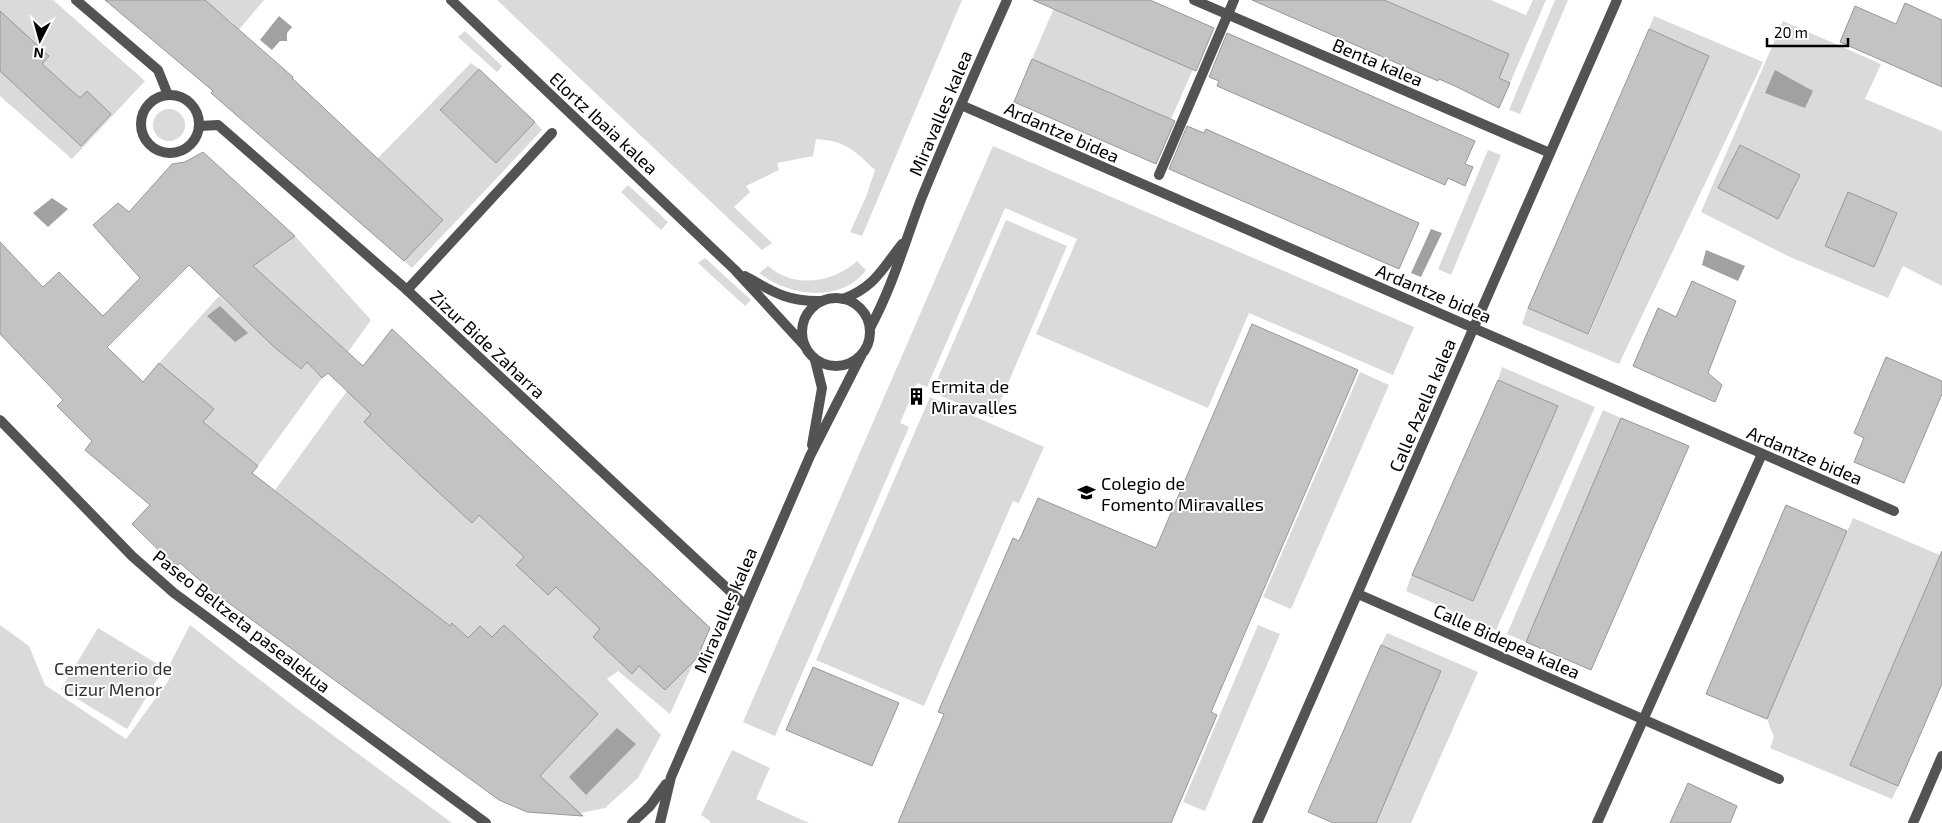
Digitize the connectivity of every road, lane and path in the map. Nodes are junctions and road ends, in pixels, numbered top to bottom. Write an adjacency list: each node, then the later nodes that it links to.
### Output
1 (76, 0): 8 (street)
2 (452, 0): 15 (street, Elortz Ibaia kalea)
3 (1007, 0): 9 (street, Miravalles kalea)
4 (1194, 0): 7 (street, Benta kalea)
5 (1234, 0): 7 (street)
6 (1617, 0): 12 (street, Calle Azella kalea)
7 (1228, 14): 12 (street, Benta kalea); 13 (street)
8 (168, 95): 10 (street); 10 (street)
9 (961, 105): 14 (street, Miravalles kalea); 19 (street, Ardantze bidea)
10 (200, 126): 16 (street, Zizur Bide Zaharra)
11 (552, 133): 16 (street)
12 (1550, 153): 19 (street, Calle Azella kalea)
13 (1159, 175)
14 (906, 239): 17 (street, Miravalles kalea); 20 (street, Miravalles kalea)
15 (735, 270): 18 (street, Elortz Ibaia kalea); 21 (street, Elortz Ibaia kalea)
16 (407, 290): 29 (street, Zizur Bide Zaharra)
17 (843, 299): 18 (street); 20 (street)
18 (822, 301): 21 (street)
19 (1473, 327): 25 (street, Ardantze bidea); 28 (street, Calle Azella kalea)
20 (870, 328): 22 (street)
21 (805, 346): 23 (street)
22 (861, 356): 23 (street); 26 (street, Miravalles kalea)
23 (815, 360): 26 (street, Miravalles kalea)
24 (0, 420): 34 (street, Paseo Beltzeta pasealekua)
25 (1762, 454): 27 (street, Ardantze bidea); 30 (street)
26 (810, 456): 29 (street, Miravalles kalea)
27 (1894, 511)
28 (1358, 594): 30 (street, Calle Bidepea kalea); 37 (street, Calle Azella kalea)
29 (745, 605): 32 (street, Miravalles kalea)
30 (1643, 718): 33 (street, Calle Bidepea kalea); 38 (street)
31 (1942, 756): 39 (street)
32 (671, 776): 35 (street, Miravalles kalea); 36 (street, Miravalles kalea)
33 (1779, 779)
34 (486, 823)
35 (632, 823)
36 (660, 823)
37 (1257, 823)
38 (1597, 823)
39 (1913, 823)

